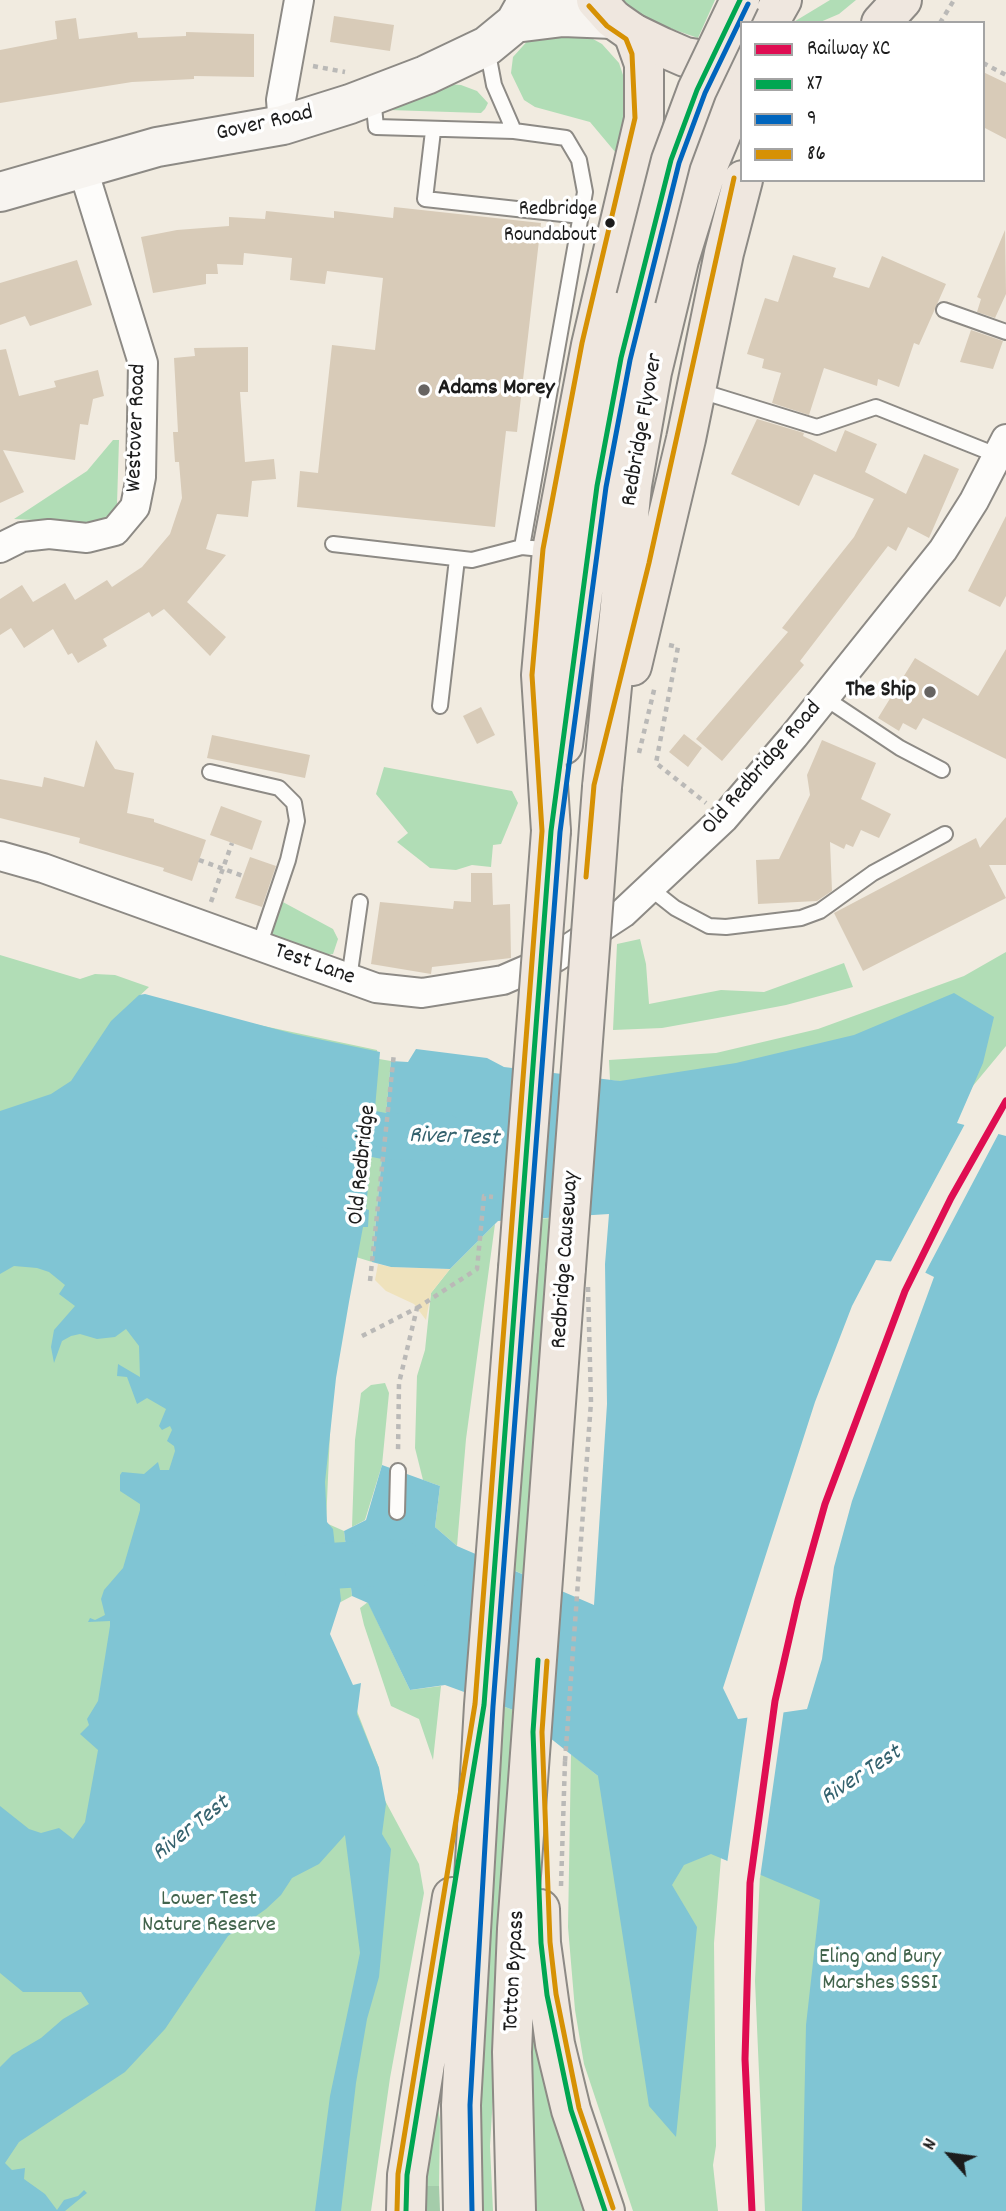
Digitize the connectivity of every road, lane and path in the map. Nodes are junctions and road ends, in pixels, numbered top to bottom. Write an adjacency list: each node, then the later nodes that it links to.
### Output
1 (299, 0): 11 (street)
2 (740, 0): 24 (main road, Redbridge Flyover, bridge)
3 (782, 0): 7 (main road)
4 (902, 0): 8 (main road)
5 (954, 0): 9 (path)
6 (614, 17): 10 (street, Gover Road); 13 (main road); 31 (main road)
7 (770, 21)
8 (883, 21)
9 (941, 21)
10 (510, 23): 15 (street, Gover Road); 19 (lane)
11 (288, 61): 15 (path); 17 (street)
12 (985, 64): 14 (path)
13 (740, 66)
14 (1006, 74)
15 (360, 84): 17 (street, Gover Road); 18 (lane)
16 (740, 89): 24 (main road, Redbridge Flyover)
17 (283, 125): 20 (street, Gover Road)
18 (433, 131): 19 (lane); 23 (lane)
19 (514, 131): 23 (lane)
20 (82, 166): 22 (street, Gover Road); 30 (street, Westover Road)
21 (743, 182): 27 (main road)
22 (0, 192)
23 (581, 216): 31 (lane)
24 (652, 302): 40 (main road, Redbridge Flyover); 42 (main road, Redbridge Flyover)
25 (944, 310): 26 (lane)
26 (1006, 332)
27 (696, 390): 28 (lane); 40 (main road)
28 (1003, 450): 35 (street, Old Redbridge Road)
29 (333, 544): 32 (lane)
30 (0, 548)
31 (537, 548): 32 (lane); 42 (main road)
32 (457, 559): 36 (lane)
33 (664, 644): 41 (path)
34 (656, 683): 37 (path)
35 (825, 698): 38 (lane); 41 (street, Old Redbridge Road)
36 (440, 706)
37 (638, 760)
38 (942, 769)
39 (211, 772): 53 (lane)
40 (602, 787): 61 (main road, Redbridge Causeway, bridge)
41 (724, 818): 49 (street, Old Redbridge Road)
42 (551, 831): 60 (main road, Redbridge Causeway, bridge)
43 (945, 834): 49 (lane)
44 (232, 843): 47 (path)
45 (0, 856): 52 (street, Test Lane)
46 (199, 860): 47 (path)
47 (223, 869): 48 (path); 52 (path)
48 (243, 876)
49 (651, 889): 51 (street, Old Redbridge Road)
50 (360, 902): 54 (lane)
51 (623, 913): 54 (street, Test Lane)
52 (202, 926): 53 (street, Test Lane)
53 (259, 946): 54 (street, Test Lane)
54 (349, 978)
55 (394, 1053): 56 (path, Old Redbridge)
56 (370, 1281)
57 (362, 1336): 58 (path)
58 (398, 1471): 59 (lane)
59 (397, 1512)
60 (484, 1705): 62 (main road); 63 (main road, Totton Bypass)
61 (533, 1732): 64 (main road, Totton Bypass); 65 (main road)
62 (406, 2211)
63 (463, 2211)
64 (516, 2211)
65 (605, 2211)

